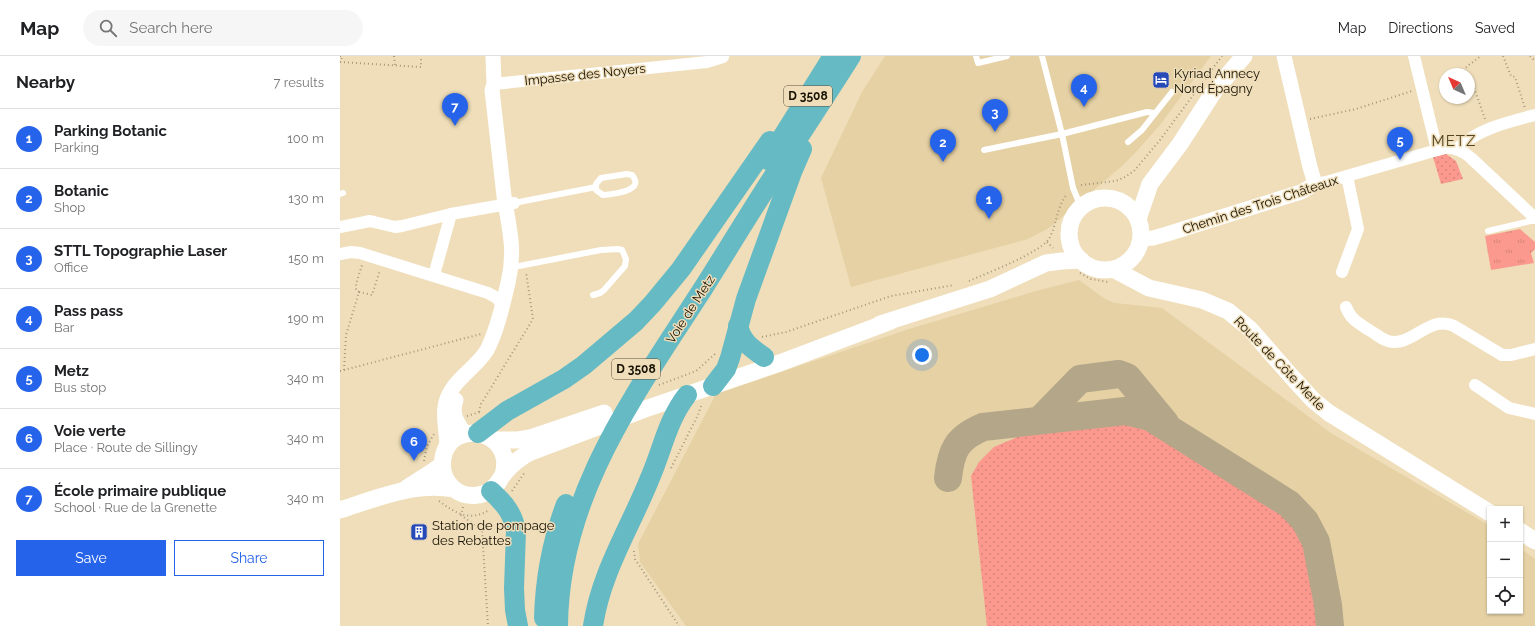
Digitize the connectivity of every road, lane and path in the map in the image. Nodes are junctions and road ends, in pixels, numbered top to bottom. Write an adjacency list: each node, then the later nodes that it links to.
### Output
1 (340, 56): 19 (path)
2 (394, 56): 20 (path)
3 (492, 56): 22 (street)
4 (831, 56): 85 (highway); 103 (highway, Voie de Metz / D 3508)
5 (851, 56): 26 (highway, Voie de Metz / D 3508)
6 (976, 56): 7 (lane)
7 (1007, 56)
8 (1042, 56): 31 (lane)
9 (1222, 56): 37 (path)
10 (1244, 56): 38 (main road)
11 (1284, 56): 29 (street)
12 (1414, 56): 23 (street)
13 (1480, 56): 21 (path)
14 (1503, 56): 28 (path)
15 (723, 57): 22 (street, Impasse des Noyers)
16 (1532, 57): 18 (path)
17 (421, 59): 20 (path)
18 (1535, 61)
19 (341, 62): 20 (path)
20 (395, 65)
21 (1465, 68)
22 (494, 84): 43 (street)
23 (1422, 88): 29 (path); 35 (street)
24 (1475, 90): 30 (path)
25 (1172, 92): 27 (lane)
26 (823, 102): 70 (highway); 104 (highway, Voie de Metz / D 3508)
27 (1155, 113): 31 (lane); 32 (lane)
28 (1532, 115): 30 (street)
29 (1299, 121): 39 (street)
30 (1489, 130): 33 (street)
31 (1062, 134): 34 (lane); 44 (lane)
32 (1128, 142)
33 (1457, 149): 35 (street, Chemin des Trois Châteaux); 47 (street)
34 (984, 150)
35 (1437, 150): 36 (street, Chemin des Trois Châteaux)
36 (1347, 176): 39 (street, Chemin des Trois Châteaux); 60 (street)
37 (1082, 184)
38 (1150, 184): 42 (main road); 46 (main road)
39 (1315, 184): 51 (street, Chemin des Trois Châteaux)
40 (596, 187): 40 (lane); 43 (lane)
41 (1068, 192): 62 (path)
42 (1114, 199): 44 (main road); 46 (main road)
43 (510, 204): 45 (street); 58 (street)
44 (1081, 207): 50 (main road)
45 (452, 214): 48 (street); 61 (street)
46 (1138, 219): 51 (main road)
47 (1535, 219): 49 (lane)
48 (340, 227)
49 (1488, 231)
50 (1069, 238): 56 (main road); 57 (main road)
51 (1141, 239): 54 (main road)
52 (340, 254): 53 (street)
53 (365, 255): 55 (street); 65 (path)
54 (1134, 256): 59 (main road); 64 (main road)
55 (384, 260): 61 (street); 65 (path)
56 (1081, 260): 57 (main road); 59 (main road)
57 (1046, 263): 69 (main road)
58 (519, 268): 66 (lane); 67 (street); 83 (path); 85 (street)
59 (1113, 269): 64 (main road, Route de Côte Merle)
60 (1342, 272)
61 (434, 275): 67 (street)
62 (966, 282)
63 (960, 284): 72 (path)
64 (1143, 285): 96 (main road, Route de Côte Merle)
65 (360, 292): 77 (path)
66 (592, 295)
67 (502, 304): 71 (street)
68 (1346, 307): 73 (street)
69 (891, 321): 75 (main road); 80 (main road)
70 (738, 326): 75 (highway); 76 (highway)
71 (494, 331): 77 (path); 87 (street)
72 (755, 337)
73 (1535, 349)
74 (719, 351): 81 (path)
75 (764, 357): 76 (main road)
76 (726, 369): 80 (highway); 81 (main road)
77 (344, 370): 78 (path)
78 (340, 371)
79 (1475, 385): 84 (street)
80 (710, 387): 82 (main road); 90 (path)
81 (657, 390): 85 (main road)
82 (687, 395): 91 (main road); 105 (highway)
83 (479, 412): 85 (path); 85 (path)
84 (1535, 414)
85 (477, 428): 87 (main road); 91 (main road)
86 (435, 433): 88 (path)
87 (447, 447): 89 (main road)
88 (424, 465)
89 (442, 465): 92 (main road); 93 (main road)
90 (669, 472)
91 (497, 483): 93 (main road); 102 (highway)
92 (402, 490): 93 (main road); 95 (main road)
93 (460, 492): 97 (path)
94 (437, 499): 97 (path)
95 (340, 510)
96 (1487, 511)
97 (462, 515): 101 (path)
98 (1523, 534): 99 (main road)
99 (1535, 541)
100 (634, 549): 106 (path)
101 (488, 626)
102 (518, 626)
103 (544, 626)
104 (558, 626)
105 (593, 626)
106 (679, 626)

